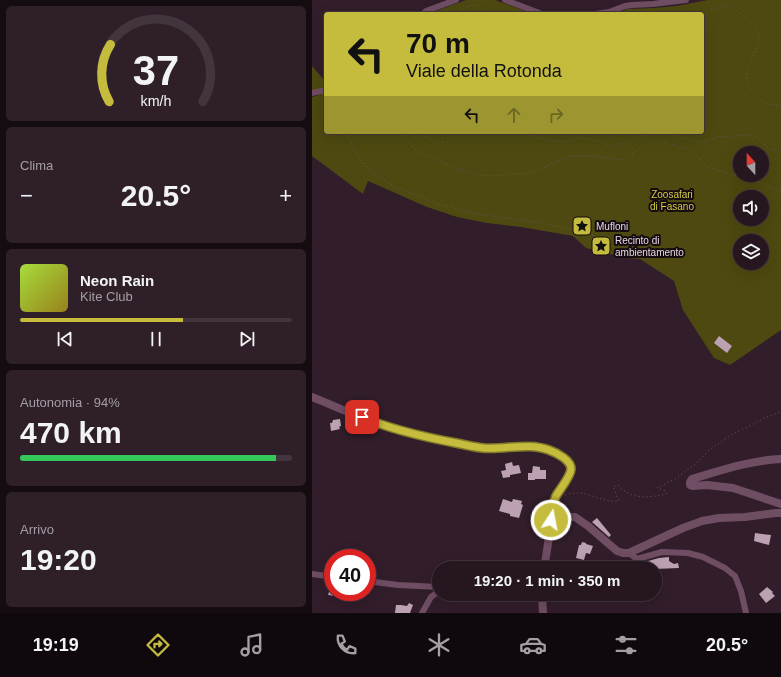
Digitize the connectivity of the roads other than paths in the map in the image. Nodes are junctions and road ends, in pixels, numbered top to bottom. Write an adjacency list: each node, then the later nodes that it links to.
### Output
1 (456, 0): 4 (street)
2 (505, 0): 5 (street)
3 (686, 0): 6 (street)
4 (425, 12)
5 (537, 12)
6 (608, 12)
7 (324, 90): 8 (street)
8 (312, 93)
9 (312, 397): 13 (street)
10 (781, 459): 11 (street)
11 (781, 504)
12 (781, 513): 14 (street)
13 (551, 520): 14 (street); 15 (street)
14 (629, 553): 24 (street)
15 (545, 561)
16 (312, 574): 17 (street)
17 (324, 576)
18 (376, 582): 19 (street)
19 (432, 587)
20 (432, 596): 22 (street)
21 (542, 601): 23 (street)
22 (422, 613)
23 (543, 613)
24 (746, 613)

